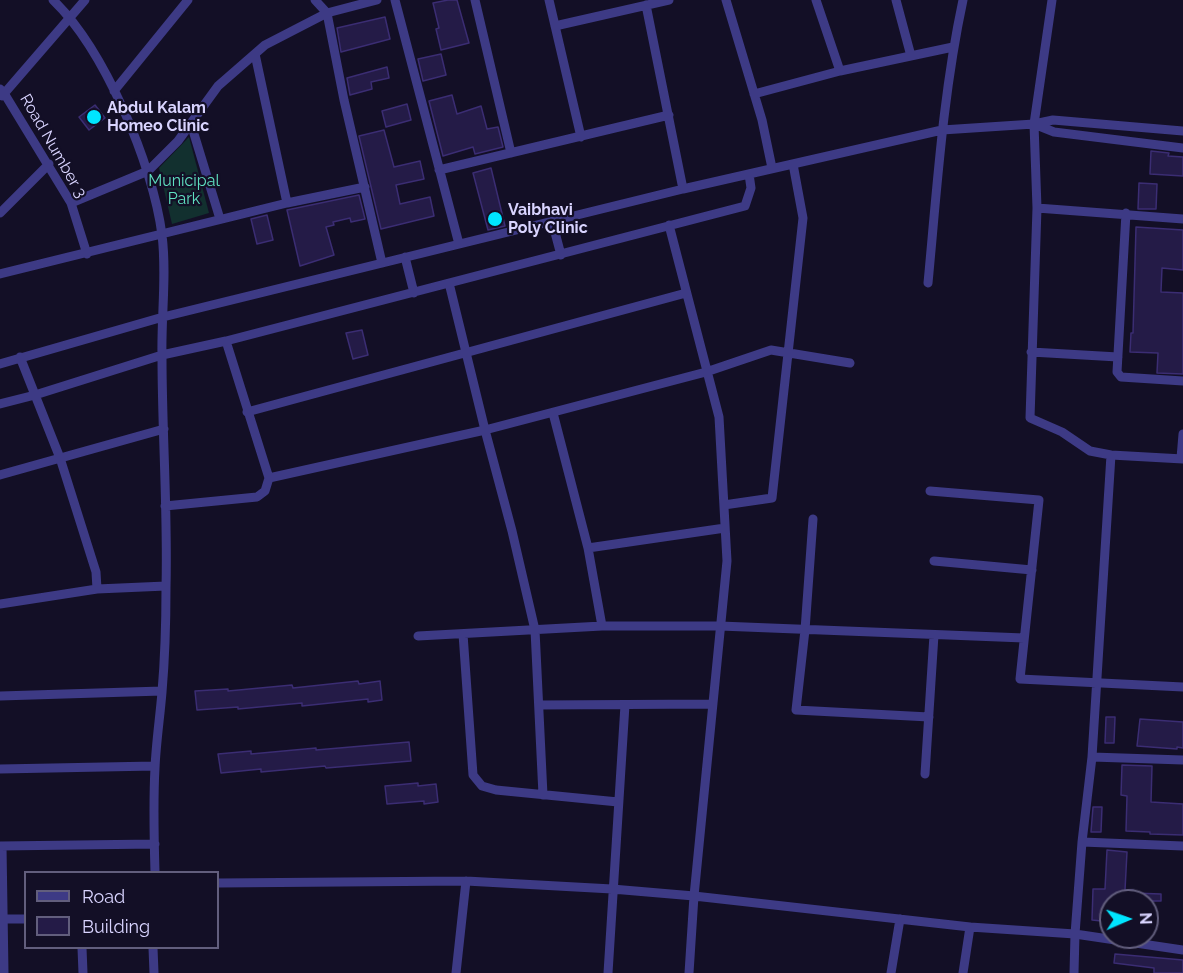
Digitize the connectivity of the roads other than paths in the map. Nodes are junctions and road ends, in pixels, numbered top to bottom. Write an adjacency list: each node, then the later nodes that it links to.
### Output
1 (53, 0): 17 (street)
2 (85, 0): 17 (street)
3 (188, 0): 23 (street)
4 (315, 0): 16 (street)
5 (377, 0): 16 (street)
6 (395, 0): 37 (street)
7 (475, 0): 33 (street)
8 (549, 0): 18 (street)
9 (669, 0): 15 (street)
10 (726, 0): 25 (street)
11 (816, 0): 22 (street)
12 (896, 0): 21 (street)
13 (963, 0): 19 (street)
14 (1052, 0): 28 (street)
15 (646, 5): 18 (street); 26 (street)
16 (327, 13): 20 (street); 40 (street)
17 (70, 16): 23 (street); 24 (street)
18 (555, 26): 31 (street)
19 (953, 47): 21 (street); 29 (street)
20 (255, 54): 27 (street); 43 (street)
21 (911, 56): 22 (street)
22 (840, 71): 25 (street)
23 (114, 91): 38 (street)
24 (1, 93): 34 (street, Road Number 3)
25 (754, 94): 36 (street)
26 (669, 115): 31 (street); 41 (street)
27 (191, 124): 38 (street); 47 (street)
28 (1034, 124): 29 (street); 30 (street); 32 (street); 44 (street)
29 (942, 129): 35 (street); 59 (street)
30 (1183, 131)
31 (581, 136): 33 (street)
32 (1183, 148)
33 (511, 153): 37 (street)
34 (49, 164): 42 (street, Road Number 3); 45 (street)
35 (792, 164): 36 (street); 66 (street)
36 (772, 168): 39 (street)
37 (439, 170): 52 (street)
38 (148, 171): 42 (street); 51 (street)
39 (749, 174): 41 (street); 50 (street)
40 (365, 187): 43 (street); 56 (street)
41 (683, 189): 49 (street)
42 (71, 203): 53 (street, Road Number 3)
43 (287, 203): 47 (street)
44 (1037, 208): 46 (street); 64 (street)
45 (0, 213)
46 (1126, 213): 48 (street); 69 (street)
47 (220, 219): 51 (street)
48 (1183, 219)
49 (552, 221): 52 (street); 54 (street)
50 (669, 225): 54 (street); 60 (street)
51 (162, 234): 53 (street); 62 (street)
52 (459, 244): 55 (street)
53 (87, 254): 57 (street)
54 (561, 255): 58 (street)
55 (405, 257): 56 (street); 61 (street)
56 (382, 263): 62 (street)
57 (0, 274)
58 (449, 283): 61 (street); 65 (street)
59 (928, 283)
60 (686, 292): 65 (street); 72 (street)
61 (414, 293): 63 (street)
62 (164, 317): 67 (street); 68 (street)
63 (226, 340): 67 (street); 76 (street)
64 (1031, 352): 69 (street); 81 (street)
65 (465, 353): 76 (street); 79 (street)
66 (789, 353): 70 (street); 72 (street); 87 (street)
67 (162, 355): 74 (street); 78 (street)
68 (20, 357): 71 (street); 74 (street)
69 (1118, 357): 73 (street)
70 (850, 363)
71 (0, 364)
72 (706, 372): 77 (street); 87 (street)
73 (1183, 381)
74 (35, 395): 75 (street); 82 (street)
75 (0, 404)
76 (247, 411): 85 (street)
77 (553, 413): 79 (street); 91 (street)
78 (164, 429): 82 (street); 88 (street)
79 (485, 430): 85 (street); 99 (street)
80 (1183, 434): 83 (street)
81 (1111, 455): 83 (street); 105 (street)
82 (60, 458): 84 (street); 95 (street)
83 (1182, 458)
84 (0, 475)
85 (269, 478): 88 (street)
86 (930, 491): 93 (street)
87 (723, 505): 90 (street)
88 (165, 506): 94 (street)
89 (813, 519): 100 (street)
90 (725, 528): 91 (street); 98 (street)
91 (588, 548): 97 (street)
92 (934, 561): 93 (street)
93 (1032, 570): 104 (street)
94 (166, 586): 95 (street); 107 (street)
95 (97, 589): 96 (street)
96 (0, 604)
97 (602, 626): 98 (street); 99 (street)
98 (720, 626): 100 (street); 109 (street)
99 (536, 630): 101 (street); 110 (street)
100 (805, 630): 102 (street); 112 (street)
101 (463, 634): 103 (street); 118 (street)
102 (934, 635): 104 (street); 112 (street)
103 (418, 636)
104 (1024, 638): 105 (street)
105 (1096, 683): 106 (street); 113 (street)
106 (1183, 687)
107 (162, 691): 108 (street); 115 (street)
108 (0, 696)
109 (713, 704): 111 (street); 128 (street)
110 (540, 705): 111 (street); 118 (street)
111 (625, 705): 119 (street)
112 (929, 717): 117 (street)
113 (1092, 757): 114 (street); 120 (street)
114 (1183, 760)
115 (155, 766): 116 (street); 121 (street)
116 (0, 769)
117 (925, 774)
118 (543, 795): 119 (street)
119 (618, 802): 127 (street)
120 (1082, 842): 123 (street); 133 (street)
121 (154, 844): 122 (street); 124 (street)
122 (1, 846): 131 (street)
123 (1183, 846)
124 (155, 871)
125 (466, 881): 126 (street); 127 (street); 140 (street)
126 (219, 883)
127 (612, 889): 128 (street); 141 (street)
128 (694, 896): 130 (street); 142 (street)
129 (24, 919): 131 (street)
130 (900, 919): 132 (street); 143 (street)
131 (3, 920): 137 (street)
132 (970, 927): 133 (street); 144 (street)
133 (1075, 934): 136 (street); 145 (street)
134 (82, 949): 138 (street)
135 (153, 949): 139 (street)
136 (1183, 950)
137 (4, 973)
138 (83, 973)
139 (154, 973)
140 (456, 973)
141 (608, 973)
142 (689, 973)
143 (891, 973)
144 (963, 973)
145 (1074, 973)

